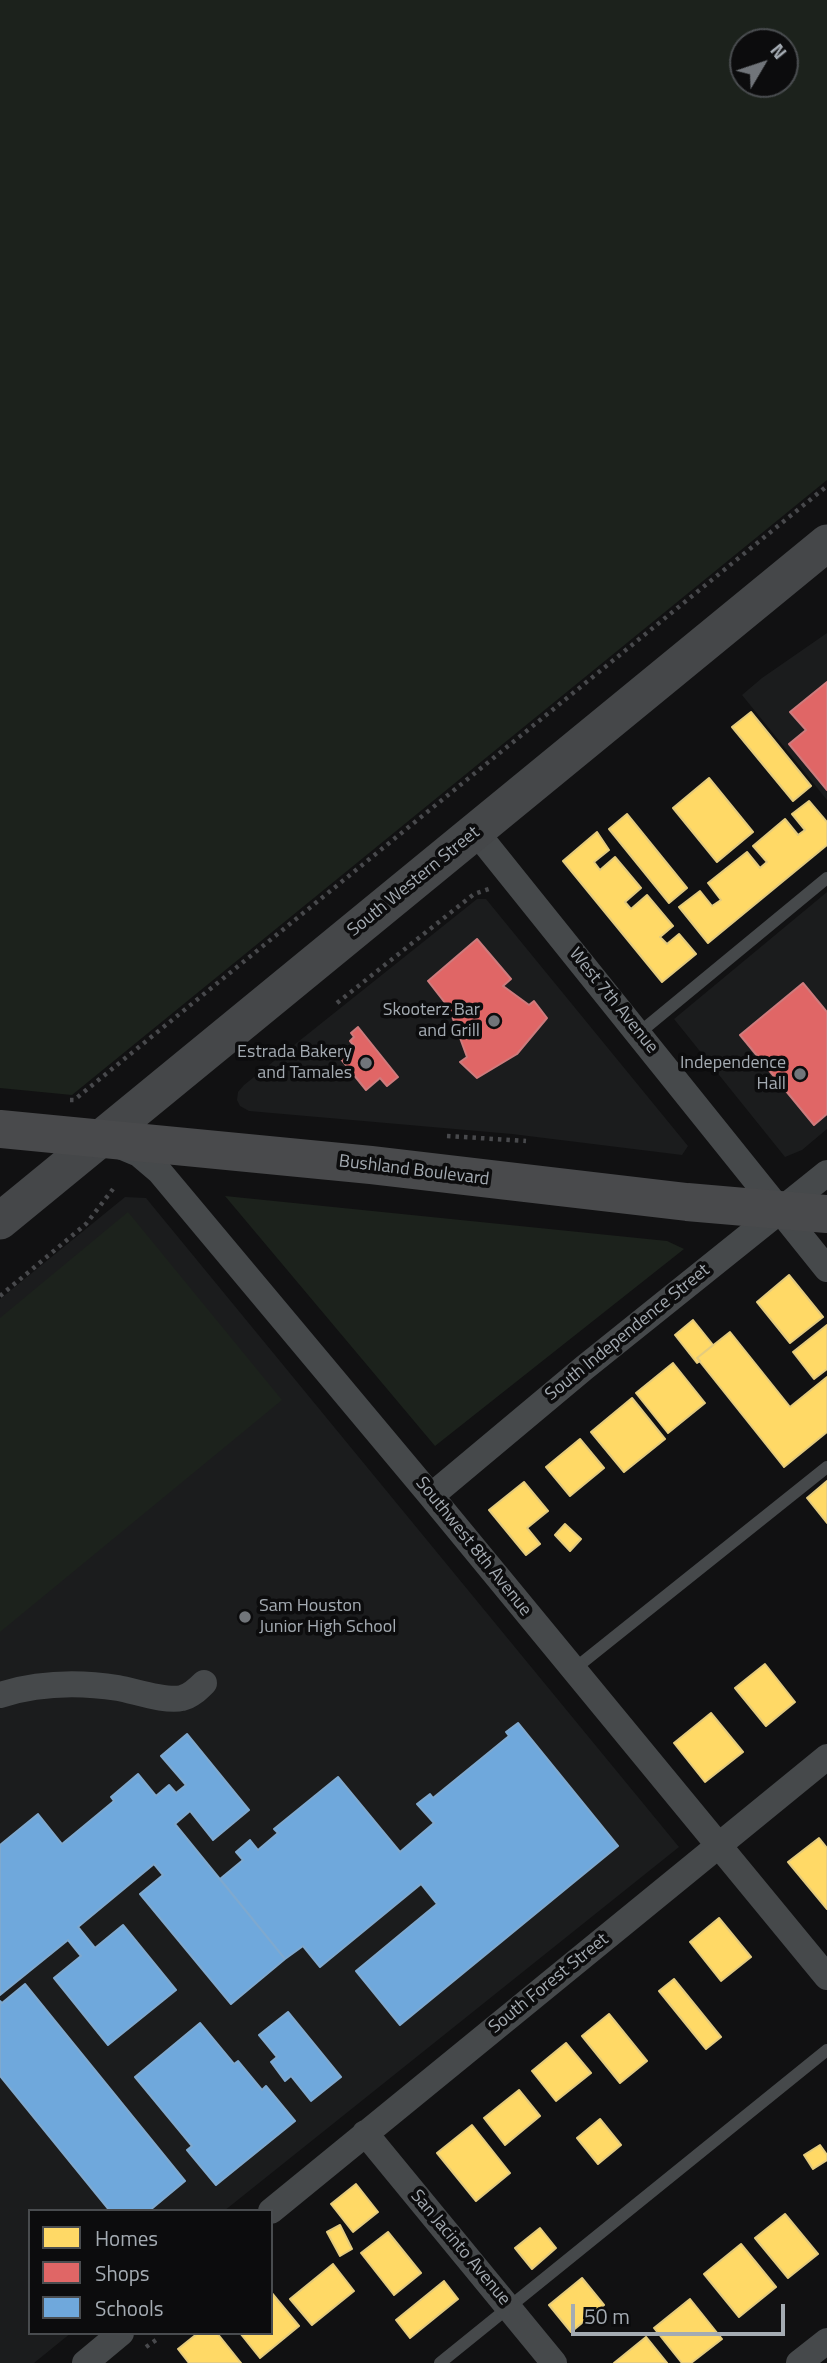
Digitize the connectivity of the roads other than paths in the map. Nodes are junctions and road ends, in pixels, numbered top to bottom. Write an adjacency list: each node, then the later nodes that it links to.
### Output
1 (827, 543): 2 (main road, South Western Street)
2 (476, 832): 4 (street, West 7th Avenue); 6 (main road, South Western Street)
3 (827, 877): 4 (lane)
4 (639, 1034): 8 (street, West 7th Avenue)
5 (0, 1129): 6 (main road, Bushland Boulevard)
6 (102, 1138): 8 (main road, Bushland Boulevard); 10 (main road, South Western Street); 13 (street, Southwest 8th Avenue)
7 (827, 1173): 8 (street, South Independence Street)
8 (780, 1210): 9 (main road, Bushland Boulevard); 11 (street, West 7th Avenue); 13 (street, South Independence Street)
9 (827, 1213)
10 (0, 1221)
11 (827, 1269)
12 (827, 1467): 14 (lane)
13 (430, 1496): 14 (street, Southwest 8th Avenue)
14 (573, 1670): 18 (street, Southwest 8th Avenue)
15 (204, 1683): 16 (street)
16 (0, 1695)
17 (827, 1757): 18 (street, South Forest Street)
18 (719, 1845): 19 (street, Southwest 8th Avenue); 21 (street, South Forest Street)
19 (827, 1977)
20 (827, 2050): 23 (lane)
21 (365, 2133): 22 (street, South Forest Street); 23 (street, San Jacinto Avenue)
22 (273, 2209)
23 (508, 2306): 27 (lane); 28 (street, San Jacinto Avenue)
24 (119, 2335): 26 (street)
25 (827, 2341): 29 (street)
26 (85, 2363)
27 (440, 2363)
28 (554, 2363)
29 (799, 2363)

